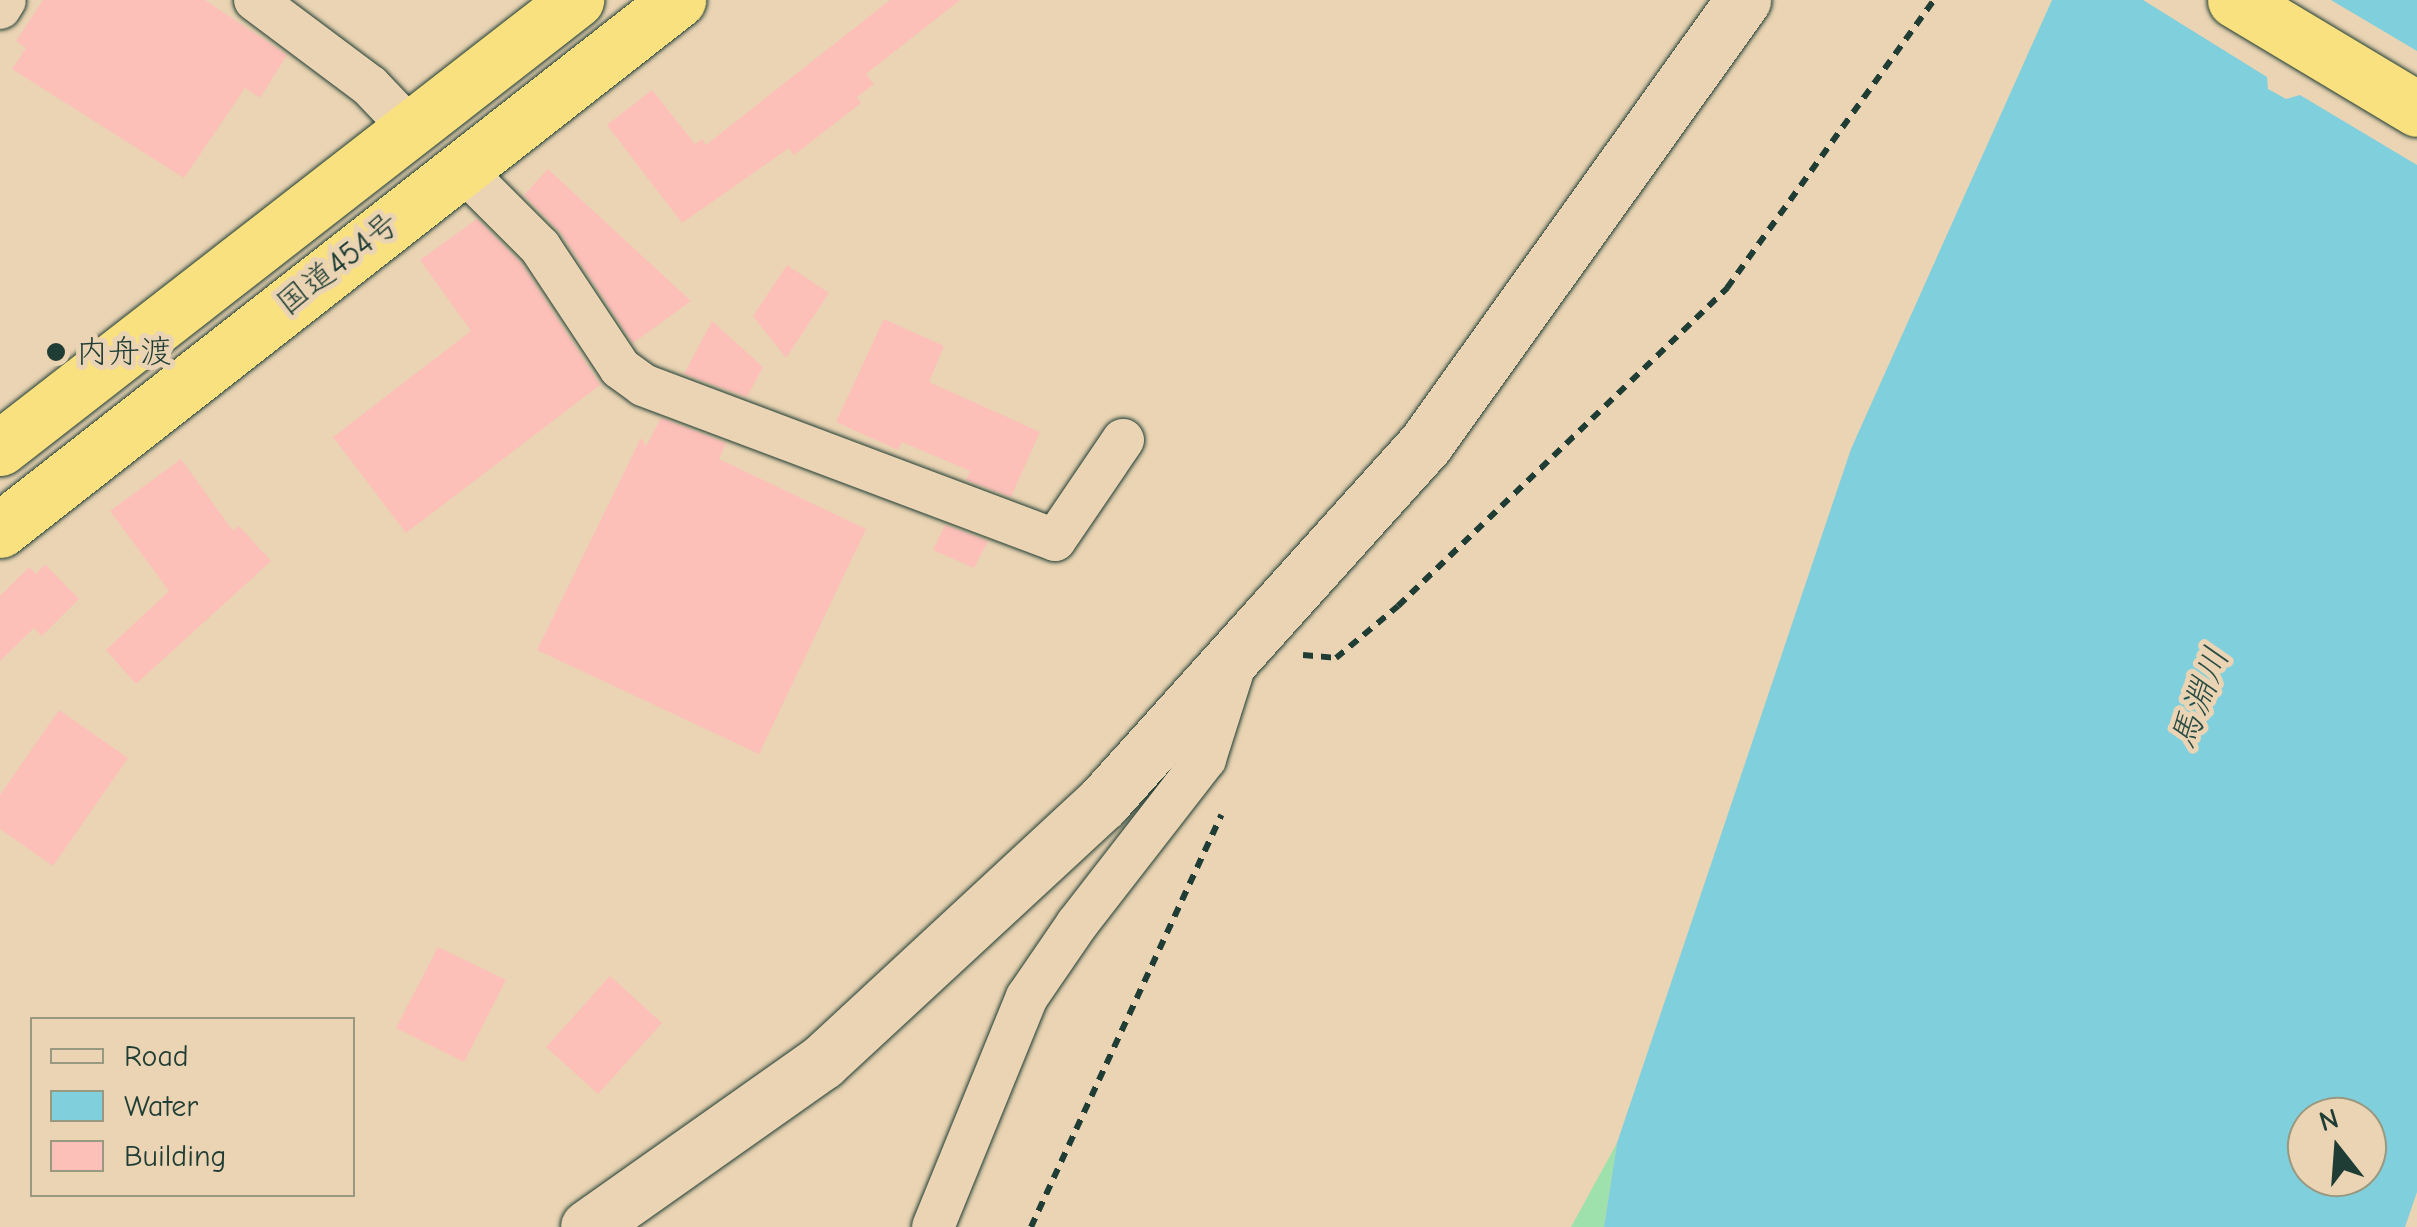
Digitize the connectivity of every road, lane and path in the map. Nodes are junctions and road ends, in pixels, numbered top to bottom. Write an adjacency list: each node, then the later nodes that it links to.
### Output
1 (4, 0): 8 (street)
2 (576, 0): 10 (highway, 国道454号)
3 (678, 0): 11 (highway, 国道454号)
4 (1743, 0): 15 (street)
5 (1934, 0): 15 (path)
6 (2235, 0): 9 (highway)
7 (267, 3): 10 (street)
8 (0, 8)
9 (2417, 110)
10 (411, 129): 13 (highway, 国道454号)
11 (460, 167): 12 (street); 14 (highway, 国道454号)
12 (1123, 440)
13 (0, 448)
14 (0, 530)
15 (1240, 648): 17 (street); 18 (street)
16 (1227, 803): 19 (path)
17 (588, 1227)
18 (933, 1227)
19 (1031, 1227)

